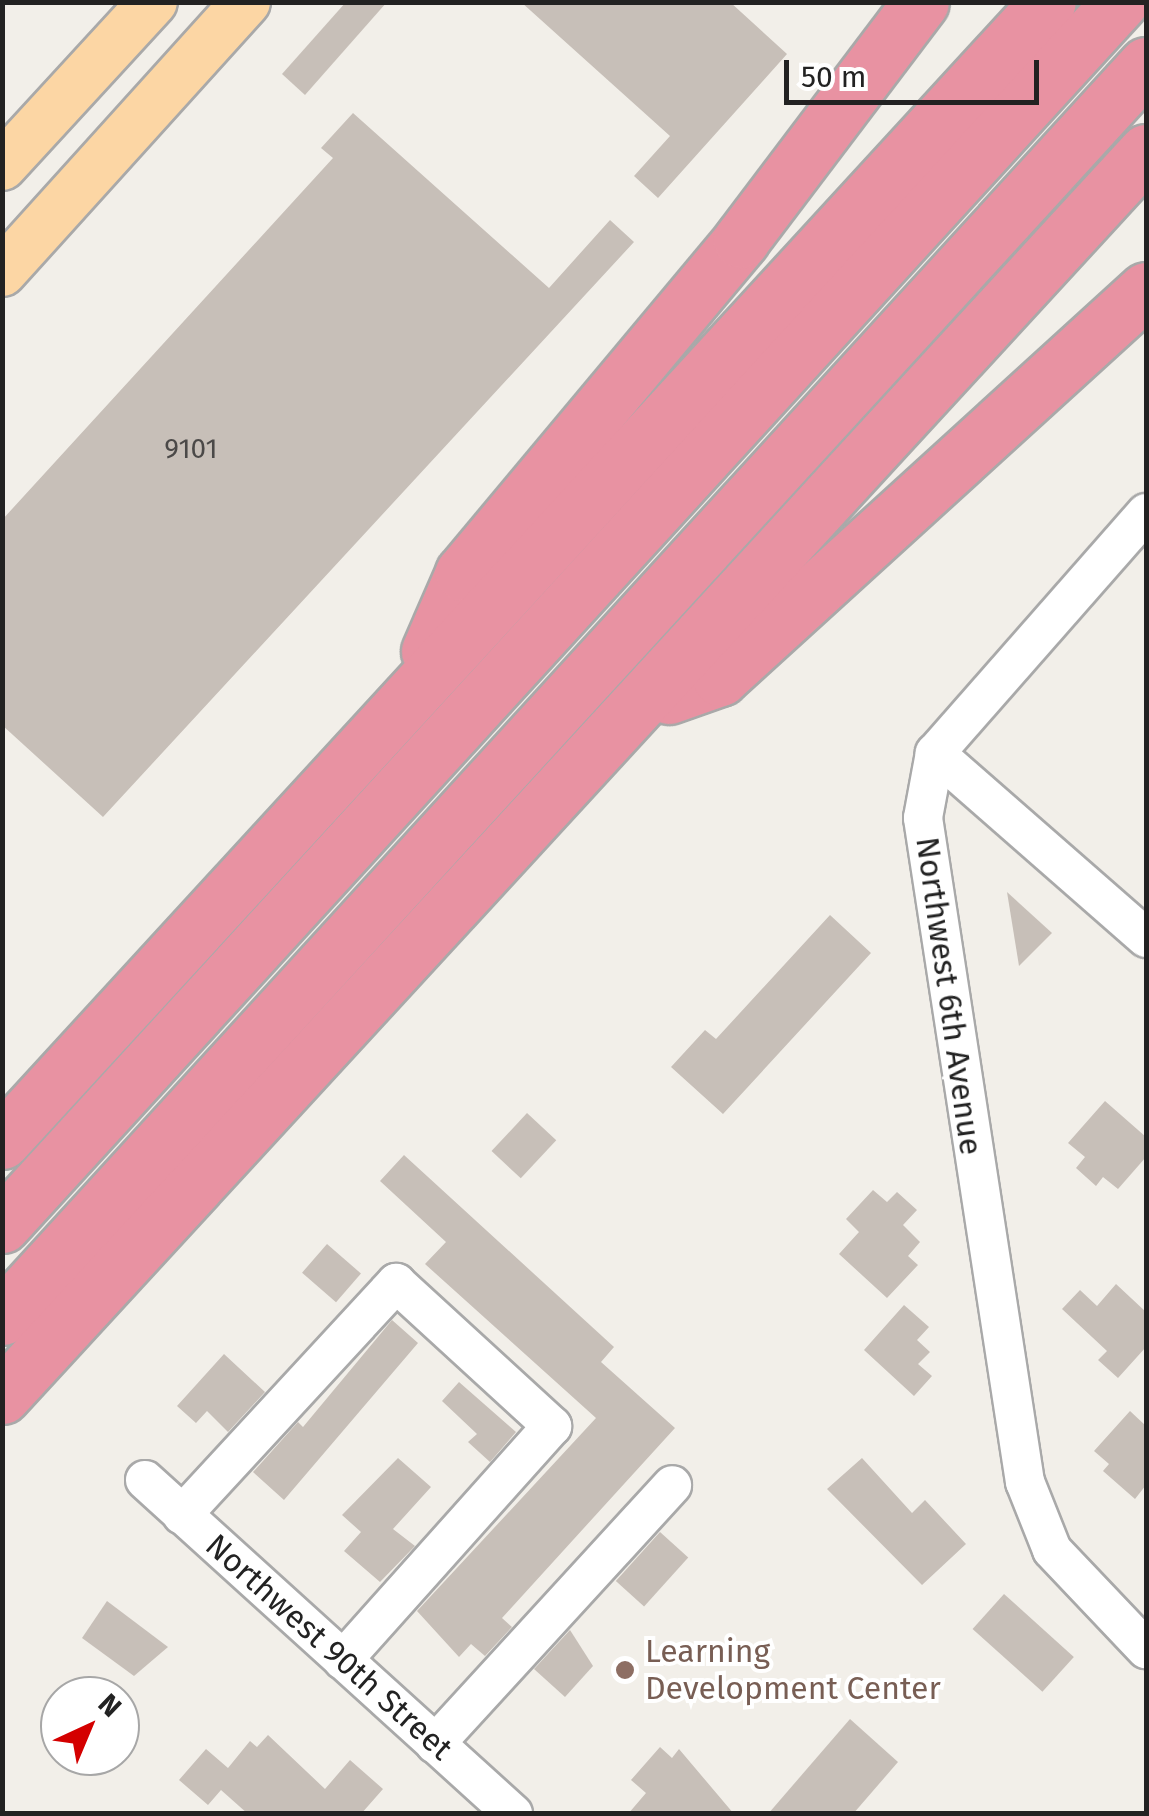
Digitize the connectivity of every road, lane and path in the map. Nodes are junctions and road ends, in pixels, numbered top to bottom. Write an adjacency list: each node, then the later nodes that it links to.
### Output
1 (152, 2): 8 (main road)
2 (246, 2): 9 (main road)
3 (922, 2): 12 (highway)
4 (1048, 2): 12 (highway)
5 (1120, 2): 17 (highway)
6 (1146, 65): 18 (highway)
7 (1146, 152): 13 (highway)
8 (2, 166)
9 (2, 272)
10 (1146, 290): 13 (highway)
11 (1146, 513): 14 (street)
12 (410, 693): 16 (highway)
13 (647, 703): 19 (highway)
14 (934, 753): 15 (street); 23 (street, Northwest 6th Avenue)
15 (1146, 938)
16 (2, 1141)
17 (2, 1226)
18 (2, 1317)
19 (2, 1396)
20 (145, 1480): 22 (street, Northwest 90th Street)
21 (672, 1485): 25 (street)
22 (182, 1515): 24 (street, Northwest 90th Street); 24 (street)
23 (1146, 1649)
24 (344, 1660): 25 (street, Northwest 90th Street)
25 (435, 1744): 26 (street, Northwest 90th Street)
26 (513, 1814)

